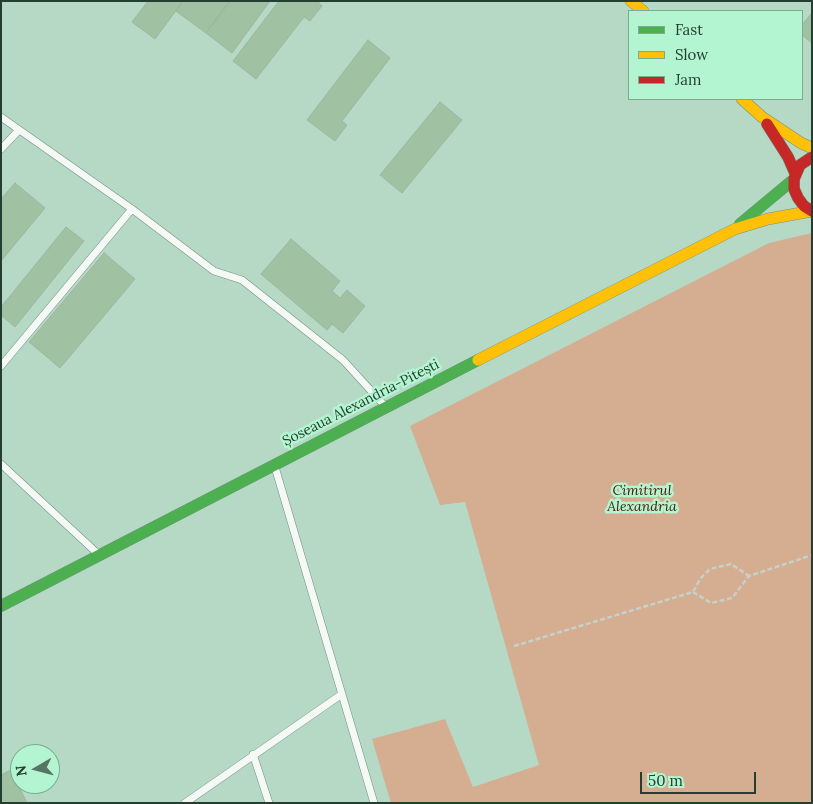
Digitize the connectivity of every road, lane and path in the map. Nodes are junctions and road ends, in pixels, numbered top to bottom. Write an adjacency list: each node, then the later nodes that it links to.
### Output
1 (632, 1): 2 (main road)
2 (642, 10)
3 (743, 100): 5 (main road)
4 (1, 117): 6 (lane)
5 (762, 117): 7 (main road); 10 (main road)
6 (19, 130): 8 (lane); 11 (lane)
7 (812, 148)
8 (1, 149)
9 (812, 157): 10 (main road, Șoseaua Alexandria-Pitești)
10 (795, 176): 12 (main road); 13 (main road, Șoseaua Alexandria-Pitești)
11 (132, 209): 14 (lane); 15 (lane)
12 (812, 211): 13 (main road, Șoseaua Alexandria-Pitești)
13 (735, 229): 15 (main road, Șoseaua Alexandria-Pitești)
14 (1, 366)
15 (386, 407): 17 (main road, Șoseaua Alexandria-Pitești)
16 (1, 464): 19 (lane)
17 (274, 464): 19 (main road, Șoseaua Alexandria-Pitești); 24 (lane)
18 (812, 555): 20 (path)
19 (99, 556): 22 (main road, Șoseaua Alexandria-Pitești)
20 (749, 576): 21 (path); 21 (path)
21 (693, 592): 23 (path)
22 (1, 606)
23 (514, 646)
24 (342, 694): 25 (lane); 28 (lane)
25 (253, 754): 26 (lane); 27 (lane)
26 (185, 803)
27 (269, 803)
28 (374, 803)

